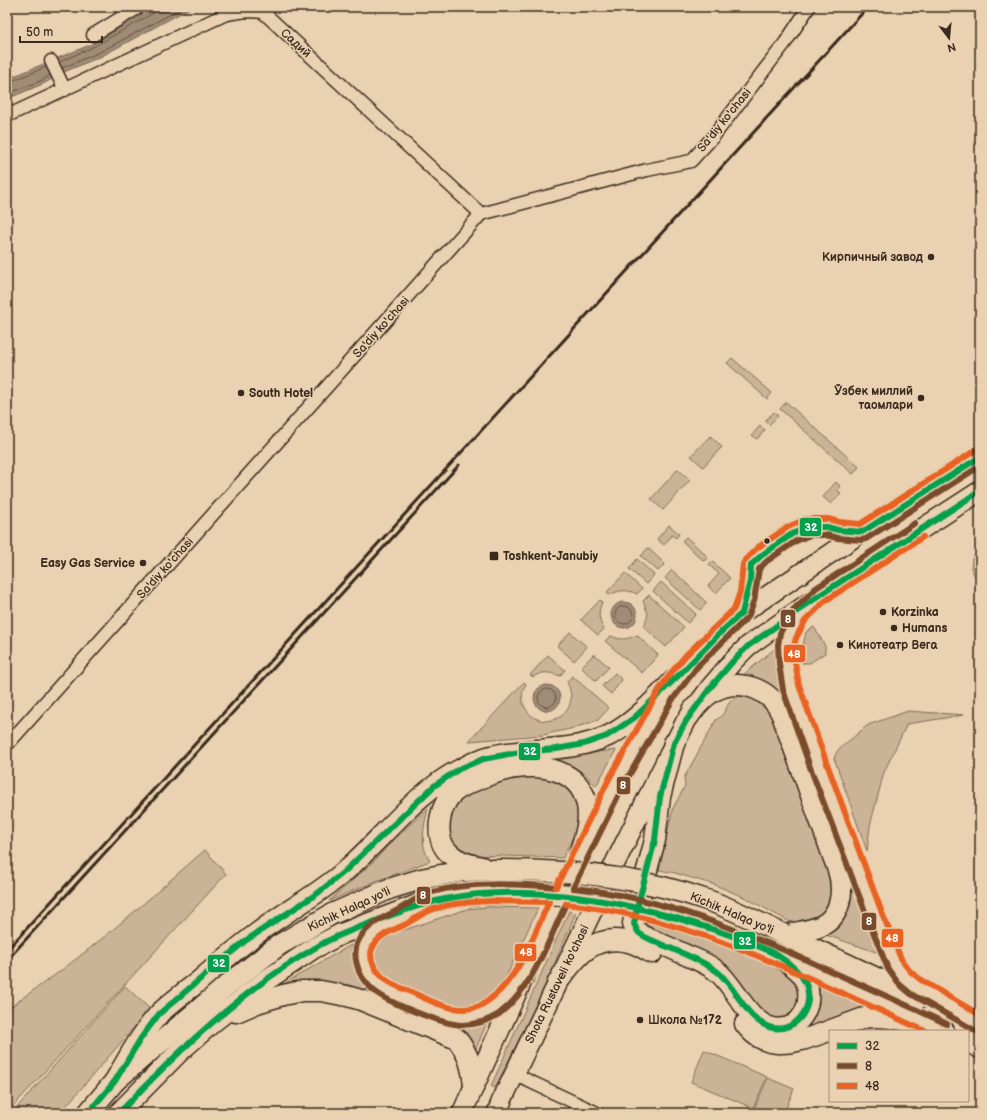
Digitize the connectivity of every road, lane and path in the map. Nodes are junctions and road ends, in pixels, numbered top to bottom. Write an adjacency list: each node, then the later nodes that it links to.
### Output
1 (139, 7): 4 (street)
2 (809, 7): 8 (street, Sa'diy ko'chasi)
3 (237, 9): 6 (street, Садий); 8 (street, Садий)
4 (93, 35)
5 (51, 61): 6 (street)
6 (65, 90): 7 (street, Садий)
7 (7, 116)
8 (481, 214): 15 (street, Sa'diy ko'chasi)
9 (980, 457): 12 (main road)
10 (980, 491): 11 (main road, Shota Rustaveli ko'chasi)
11 (820, 595): 13 (main road, Shota Rustaveli ko'chasi); 24 (highway)
12 (682, 672): 16 (main road); 32 (highway)
13 (693, 710): 14 (main road, Shota Rustaveli ko'chasi); 19 (highway)
14 (674, 743): 20 (highway); 22 (main road, Shota Rustaveli ko'chasi)
15 (7, 745)
16 (578, 858): 17 (highway); 21 (main road)
17 (492, 870): 19 (highway, Kichik Halqa yo'li, bridge); 32 (highway, Kichik Halqa yo'li)
18 (431, 902): 20 (highway, Kichik Halqa yo'li, bridge); 21 (highway); 23 (highway, Kichik Halqa yo'li)
19 (785, 935): 24 (highway, Kichik Halqa yo'li)
20 (777, 955): 28 (highway, Kichik Halqa yo'li)
21 (530, 963): 33 (main road)
22 (558, 982): 25 (highway); 31 (main road, Shota Rustaveli ko'chasi)
23 (214, 1021): 33 (highway); 35 (highway, Kichik Halqa yo'li)
24 (980, 1026)
25 (829, 1030)
26 (830, 1030): 27 (highway)
27 (940, 1030)
28 (942, 1030)
29 (969, 1042): 30 (highway)
30 (980, 1048)
31 (514, 1074): 37 (main road, Shota Rustaveli ko'chasi); 38 (street)
32 (115, 1081): 34 (highway, Kichik Halqa yo'li)
33 (474, 1086): 36 (main road)
34 (88, 1113)
35 (119, 1113)
36 (462, 1113)
37 (497, 1113)
38 (597, 1113)

